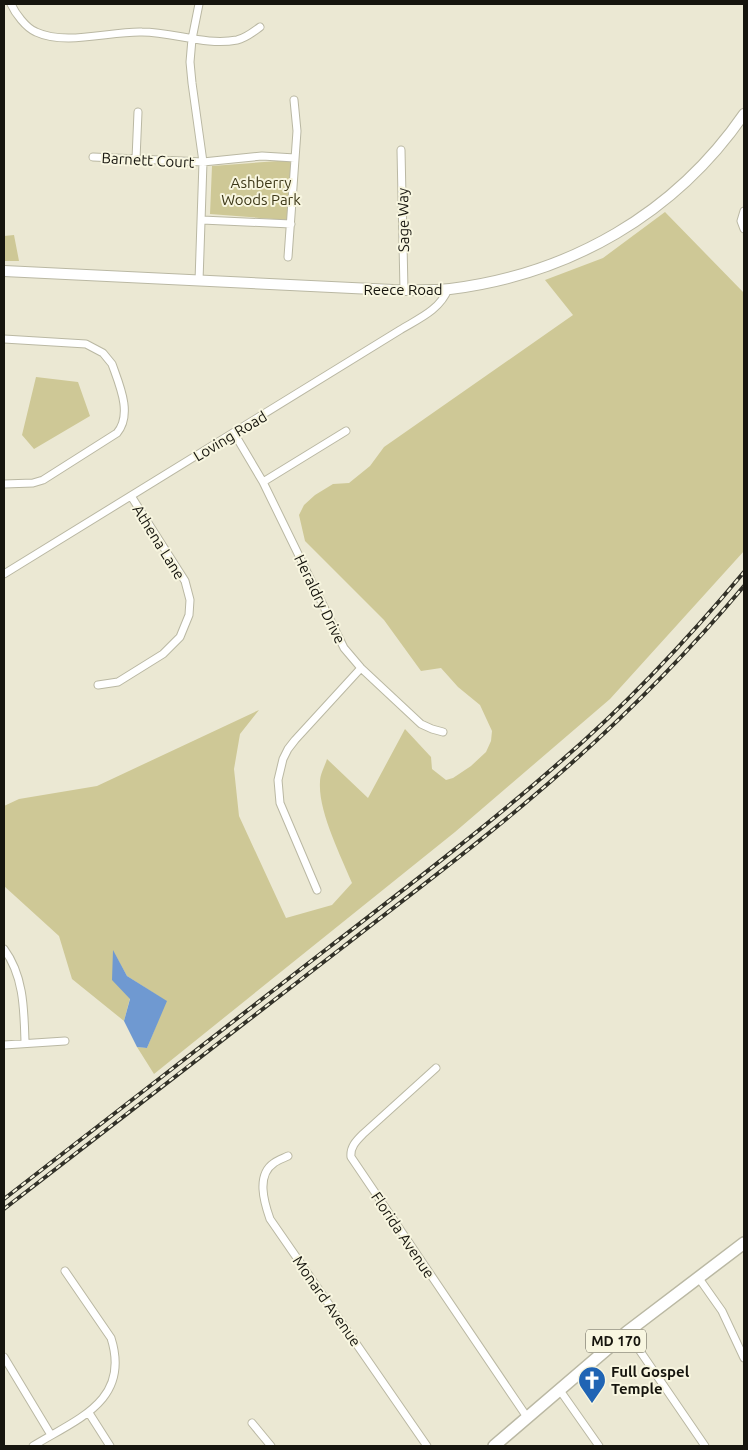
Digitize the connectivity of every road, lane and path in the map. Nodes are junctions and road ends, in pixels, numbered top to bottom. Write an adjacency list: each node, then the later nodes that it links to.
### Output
1 (11, 4): 4 (street)
2 (199, 4): 4 (street)
3 (260, 27): 4 (street)
4 (192, 39): 12 (street)
5 (294, 100): 10 (street)
6 (138, 112): 11 (street)
7 (744, 114): 20 (main road, Reece Road)
8 (401, 150): 21 (street, Sage Way)
9 (93, 157): 11 (street, Barnett Court)
10 (295, 158): 12 (street, Barnett Court); 15 (street)
11 (136, 159): 12 (street, Barnett Court)
12 (203, 162): 14 (street)
13 (744, 211): 16 (street)
14 (202, 220): 15 (street); 19 (street)
15 (290, 224): 17 (street)
16 (744, 229)
17 (288, 257)
18 (4, 271): 19 (main road, Reece Road)
19 (199, 281): 21 (main road, Reece Road)
20 (448, 289): 21 (main road, Reece Road); 24 (street, Loving Road)
21 (404, 290)
22 (4, 339): 26 (street)
23 (346, 431): 25 (street)
24 (234, 433): 25 (street, Heraldry Drive); 27 (street, Loving Road)
25 (263, 482): 29 (street, Heraldry Drive)
26 (4, 484)
27 (131, 496): 28 (street, Loving Road); 30 (street, Athena Lane)
28 (4, 574)
29 (361, 668): 31 (street, Heraldry Drive); 32 (street)
30 (98, 686)
31 (443, 732)
32 (317, 890)
33 (4, 949): 35 (street)
34 (65, 1041): 35 (street)
35 (25, 1042): 36 (street)
36 (4, 1044)
37 (436, 1068): 47 (street, Florida Avenue)
38 (288, 1156): 53 (street, Monard Avenue)
39 (744, 1243): 41 (main road, MD 170)
40 (65, 1272): 46 (street)
41 (698, 1277): 42 (main road, MD 170); 44 (street)
42 (627, 1332): 45 (main road, MD 170); 56 (street)
43 (4, 1357): 49 (street)
44 (744, 1358)
45 (559, 1389): 47 (main road, MD 170); 55 (street)
46 (89, 1412): 49 (street); 51 (street)
47 (527, 1417): 54 (main road, MD 170)
48 (252, 1424): 52 (street)
49 (51, 1435): 50 (street)
50 (33, 1446)
51 (110, 1446)
52 (271, 1446)
53 (427, 1446)
54 (494, 1446)
55 (599, 1446)
56 (705, 1446)

